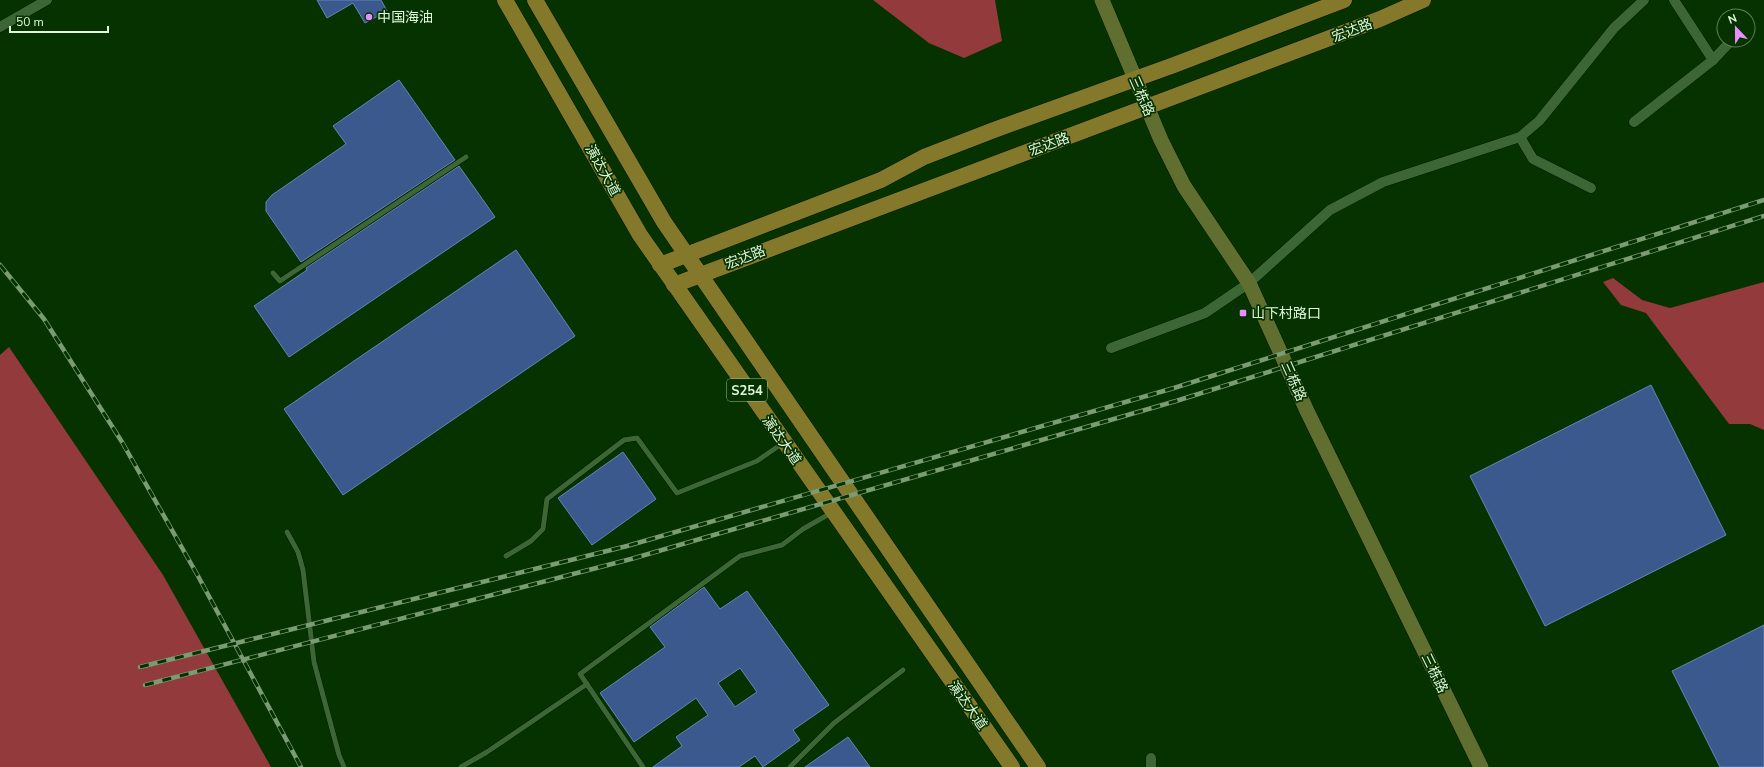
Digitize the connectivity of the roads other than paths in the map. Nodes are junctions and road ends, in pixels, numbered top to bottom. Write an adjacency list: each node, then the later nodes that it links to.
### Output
1 (47, 0): 9 (street)
2 (505, 0): 19 (main road, 演达大道 / S254)
3 (535, 0): 18 (main road, 演达大道 / S254)
4 (1102, 0): 12 (main road, 三栋路)
5 (1344, 0): 12 (main road, 宏达路)
6 (1423, 0): 13 (main road, 宏达路)
7 (1644, 0): 15 (street)
8 (1674, 0): 11 (street)
9 (0, 27)
10 (1724, 48): 11 (street)
11 (1713, 60): 14 (street)
12 (1135, 79): 13 (main road, 三栋路); 18 (main road, 宏达路)
13 (1147, 107): 21 (main road, 宏达路); 22 (main road, 三栋路)
14 (1634, 122)
15 (1520, 138): 17 (street); 22 (street)
16 (466, 156): 20 (lane)
17 (1591, 188)
18 (686, 255): 19 (main road, 宏达路); 21 (main road, 演达大道 / S254)
19 (660, 265): 23 (main road, 演达大道 / S254)
20 (273, 273)
21 (700, 275): 23 (main road, 宏达路); 36 (main road, 演达大道 / S254)
22 (1249, 283): 24 (street); 37 (main road, 三栋路)
23 (674, 285): 25 (main road, 演达大道 / S254)
24 (1111, 348)
25 (784, 443): 26 (main road, 演达大道 / S254); 28 (lane)
26 (833, 512): 30 (lane); 35 (main road, 演达大道 / S254)
27 (287, 532): 31 (lane)
28 (506, 556)
29 (903, 670): 34 (lane)
30 (587, 684): 32 (lane); 33 (lane)
31 (344, 767)
32 (461, 767)
33 (644, 767)
34 (790, 767)
35 (1012, 767)
36 (1038, 767)
37 (1481, 767)

